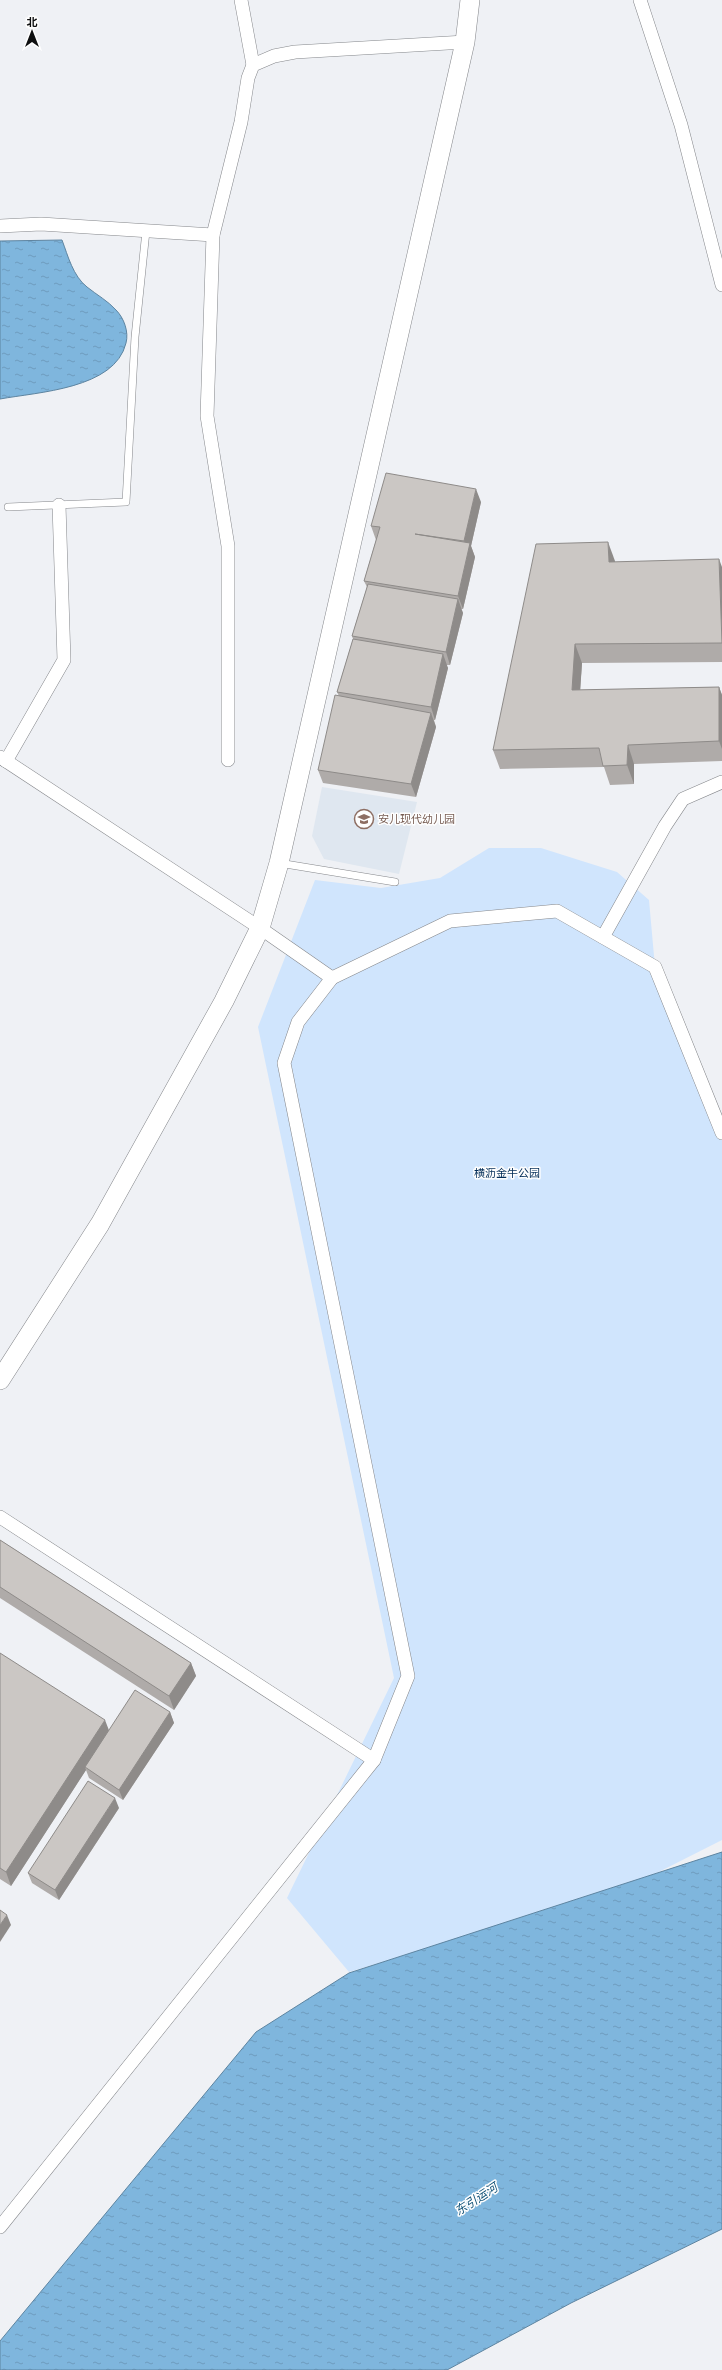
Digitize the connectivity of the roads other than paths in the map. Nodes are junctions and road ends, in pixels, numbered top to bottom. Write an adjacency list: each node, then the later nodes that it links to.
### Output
1 (241, 0): 5 (street)
2 (470, 0): 4 (street)
3 (640, 0): 9 (street)
4 (465, 42): 5 (street); 15 (street)
5 (253, 64): 8 (street)
6 (0, 226): 7 (street)
7 (146, 231): 8 (street); 10 (lane)
8 (213, 235): 13 (street)
9 (722, 285)
10 (59, 505): 11 (lane); 12 (street)
11 (8, 507)
12 (3, 759): 17 (street)
13 (228, 760)
14 (722, 782): 18 (street)
15 (279, 863): 16 (lane); 17 (street)
16 (395, 882)
17 (260, 928): 19 (street); 21 (street)
18 (603, 938): 19 (street); 20 (street)
19 (332, 978): 23 (street)
20 (722, 1133)
21 (0, 1380)
22 (0, 1517): 23 (street)
23 (374, 1760): 24 (street)
24 (0, 2227)

